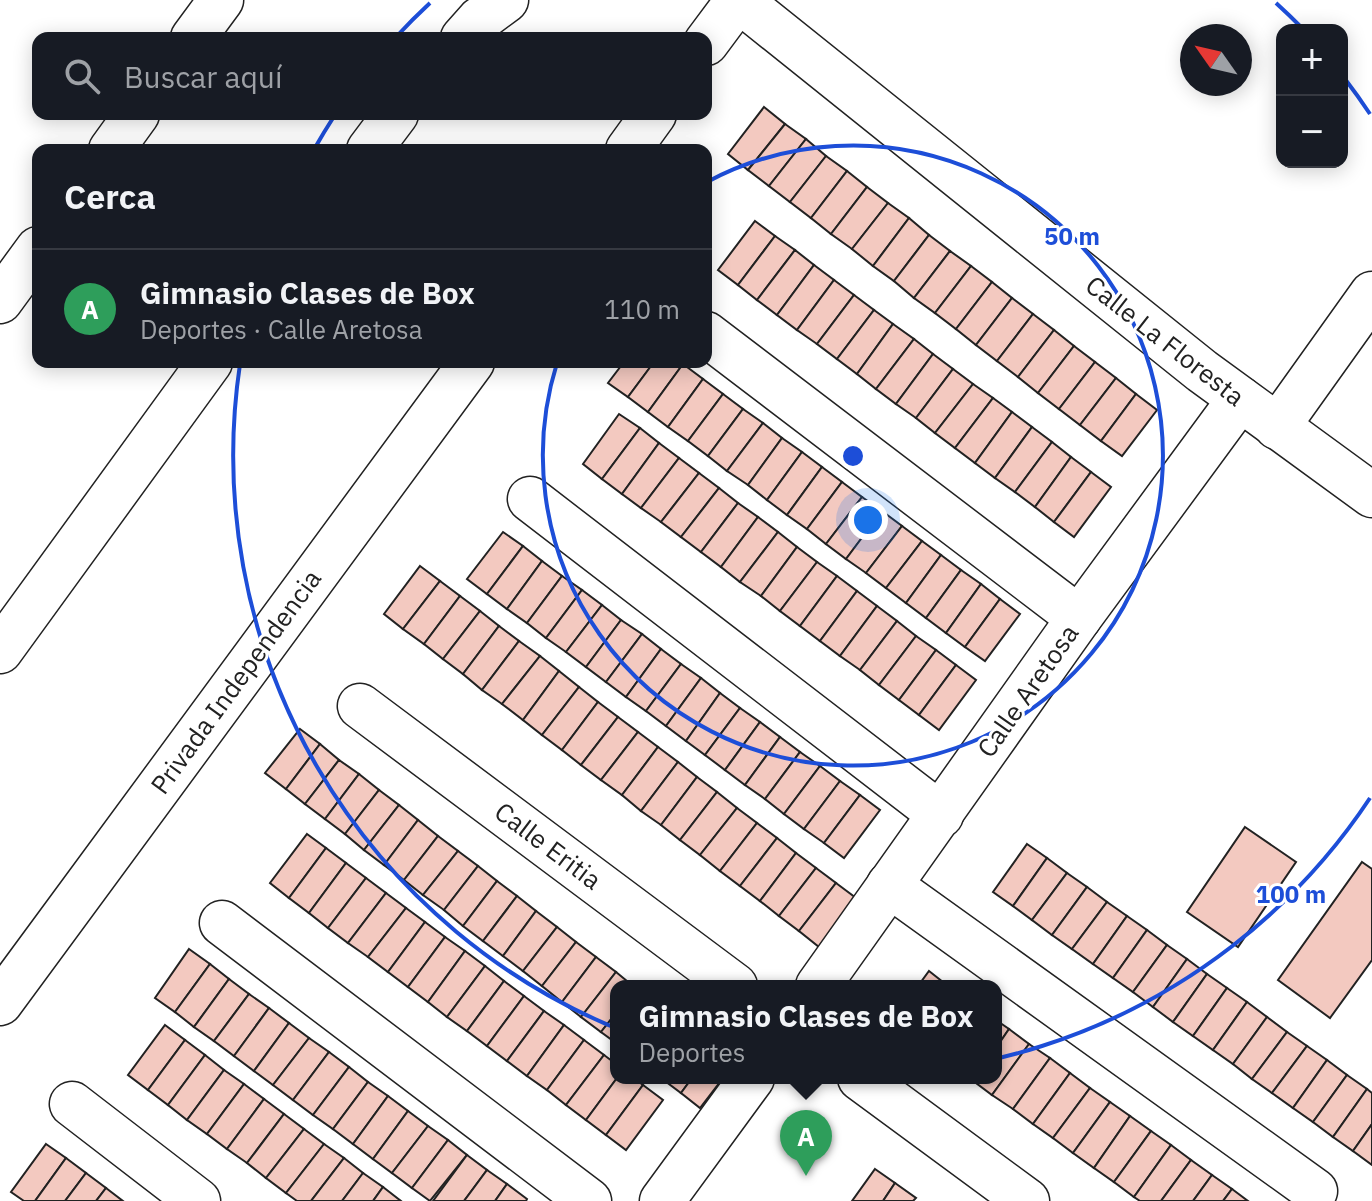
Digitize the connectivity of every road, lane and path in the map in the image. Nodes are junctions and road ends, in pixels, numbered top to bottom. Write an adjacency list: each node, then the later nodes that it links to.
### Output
1 (221, 0): 4 (street)
2 (506, 0): 5 (street)
3 (738, 0): 6 (street); 19 (street, Calle La Floresta)
4 (197, 32)
5 (468, 32)
6 (712, 35)
7 (133, 120): 10 (street)
8 (392, 120): 11 (street)
9 (650, 120): 12 (street)
10 (115, 144)
11 (374, 144)
12 (632, 144)
13 (32, 257): 15 (street)
14 (1372, 294): 20 (street)
15 (0, 301)
16 (712, 339): 23 (street)
17 (206, 368): 24 (street)
18 (468, 368): 31 (street, Privada Independencia)
19 (1240, 399): 20 (street, Calle La Floresta); 23 (street, Calle Aretosa)
20 (1277, 427): 21 (street, Calle La Floresta)
21 (1372, 495)
22 (530, 499): 26 (street)
23 (1079, 618): 26 (street, Calle Aretosa)
24 (0, 651)
25 (360, 706): 29 (street, Calle Eritia)
26 (941, 815): 27 (street, Calle Aretosa)
27 (889, 885): 30 (street, Calle Aretosa); 35 (street)
28 (222, 923): 37 (street)
29 (727, 980)
30 (822, 980)
31 (0, 1003)
32 (748, 1084): 38 (street)
33 (868, 1084): 39 (street)
34 (72, 1104): 36 (street)
35 (1315, 1191)
36 (198, 1201)
37 (589, 1201)
38 (662, 1201)
39 (1027, 1201)

